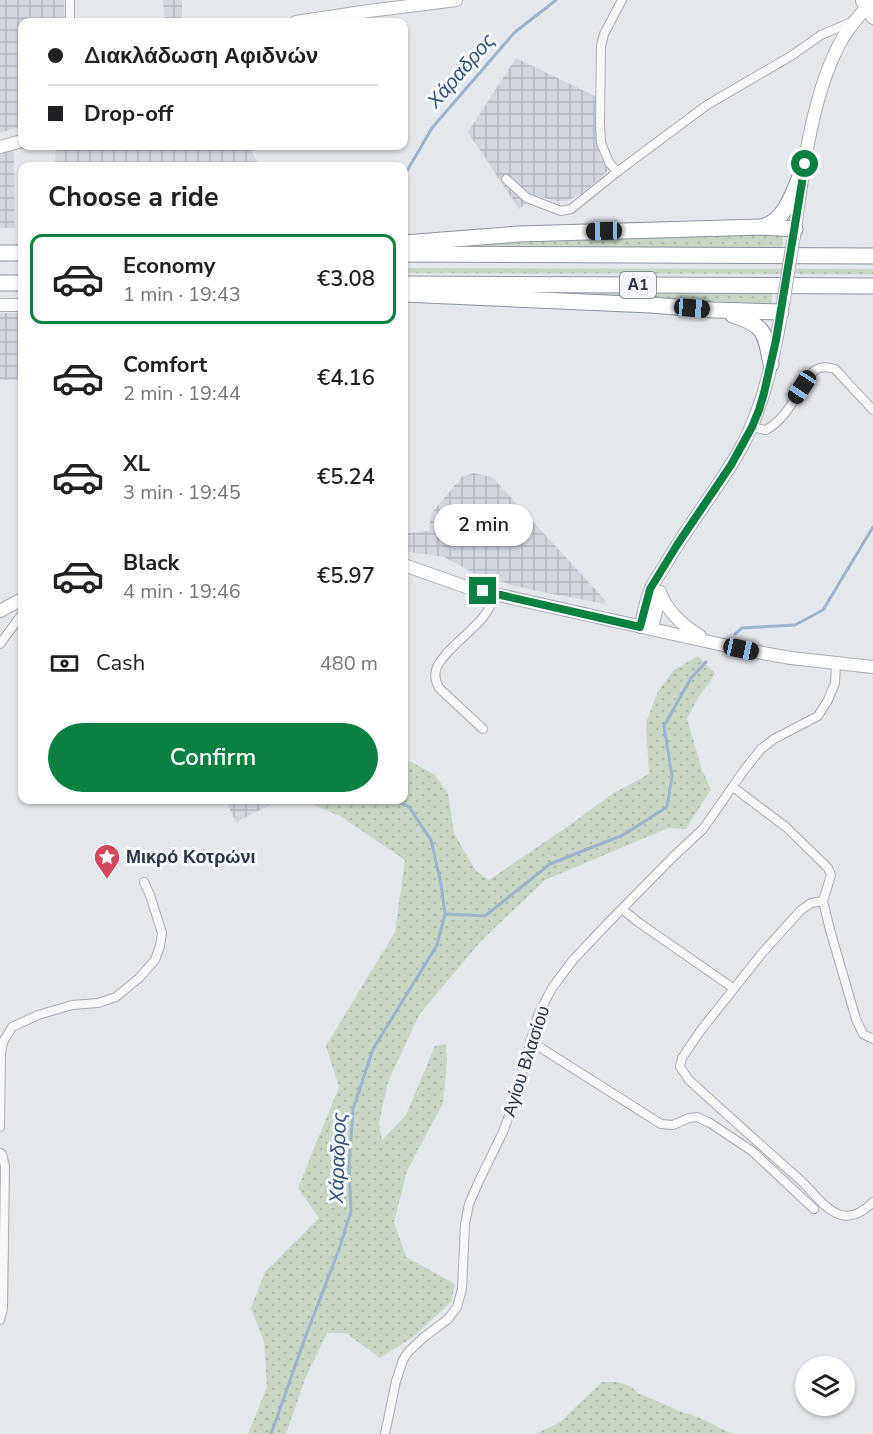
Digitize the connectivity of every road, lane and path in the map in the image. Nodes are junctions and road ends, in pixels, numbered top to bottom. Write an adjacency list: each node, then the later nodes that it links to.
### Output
1 (70, 0): 5 (street)
2 (456, 0): 6 (main road)
3 (622, 0): 11 (street)
4 (868, 6): 7 (main road)
5 (70, 18)
6 (323, 18)
7 (855, 20): 10 (main road); 11 (street)
8 (18, 142): 9 (main road)
9 (0, 147)
10 (805, 164): 13 (highway); 14 (main road)
11 (617, 172): 12 (street)
12 (506, 180)
13 (761, 227): 14 (highway); 15 (highway)
14 (794, 235): 27 (main road, bridge)
15 (408, 243)
16 (0, 253): 17 (highway)
17 (18, 253)
18 (408, 254): 19 (highway, Α1)
19 (873, 256)
20 (0, 283): 21 (highway)
21 (18, 283)
22 (408, 284): 23 (highway, Α1)
23 (873, 286)
24 (408, 294): 28 (highway)
25 (0, 305): 26 (main road)
26 (18, 305)
27 (782, 305): 28 (highway); 29 (main road)
28 (712, 310): 29 (highway)
29 (771, 364): 31 (main road)
30 (873, 410): 31 (street)
31 (752, 427): 33 (main road)
32 (408, 566): 35 (main road)
33 (662, 571): 34 (main road); 39 (main road)
34 (660, 592): 39 (main road); 40 (main road)
35 (494, 594): 39 (main road); 44 (street)
36 (18, 601): 37 (main road)
37 (0, 611)
38 (18, 619): 41 (street)
39 (646, 628): 40 (main road)
40 (708, 642): 42 (main road)
41 (0, 644)
42 (836, 664): 43 (main road); 45 (street, Αγίου Βλασίου)
43 (873, 668)
44 (483, 729)
45 (733, 787): 47 (street); 48 (street, Αγίου Βλασίου)
46 (144, 882): 52 (street)
47 (823, 901): 49 (street); 50 (street)
48 (622, 909): 49 (street); 51 (street, Αγίου Βλασίου)
49 (733, 988): 54 (street)
50 (873, 1039)
51 (530, 1041): 55 (street); 57 (street, Αγίου Βλασίου)
52 (0, 1127)
53 (0, 1153): 56 (street)
54 (873, 1202)
55 (814, 1209)
56 (0, 1320)
57 (385, 1434)

